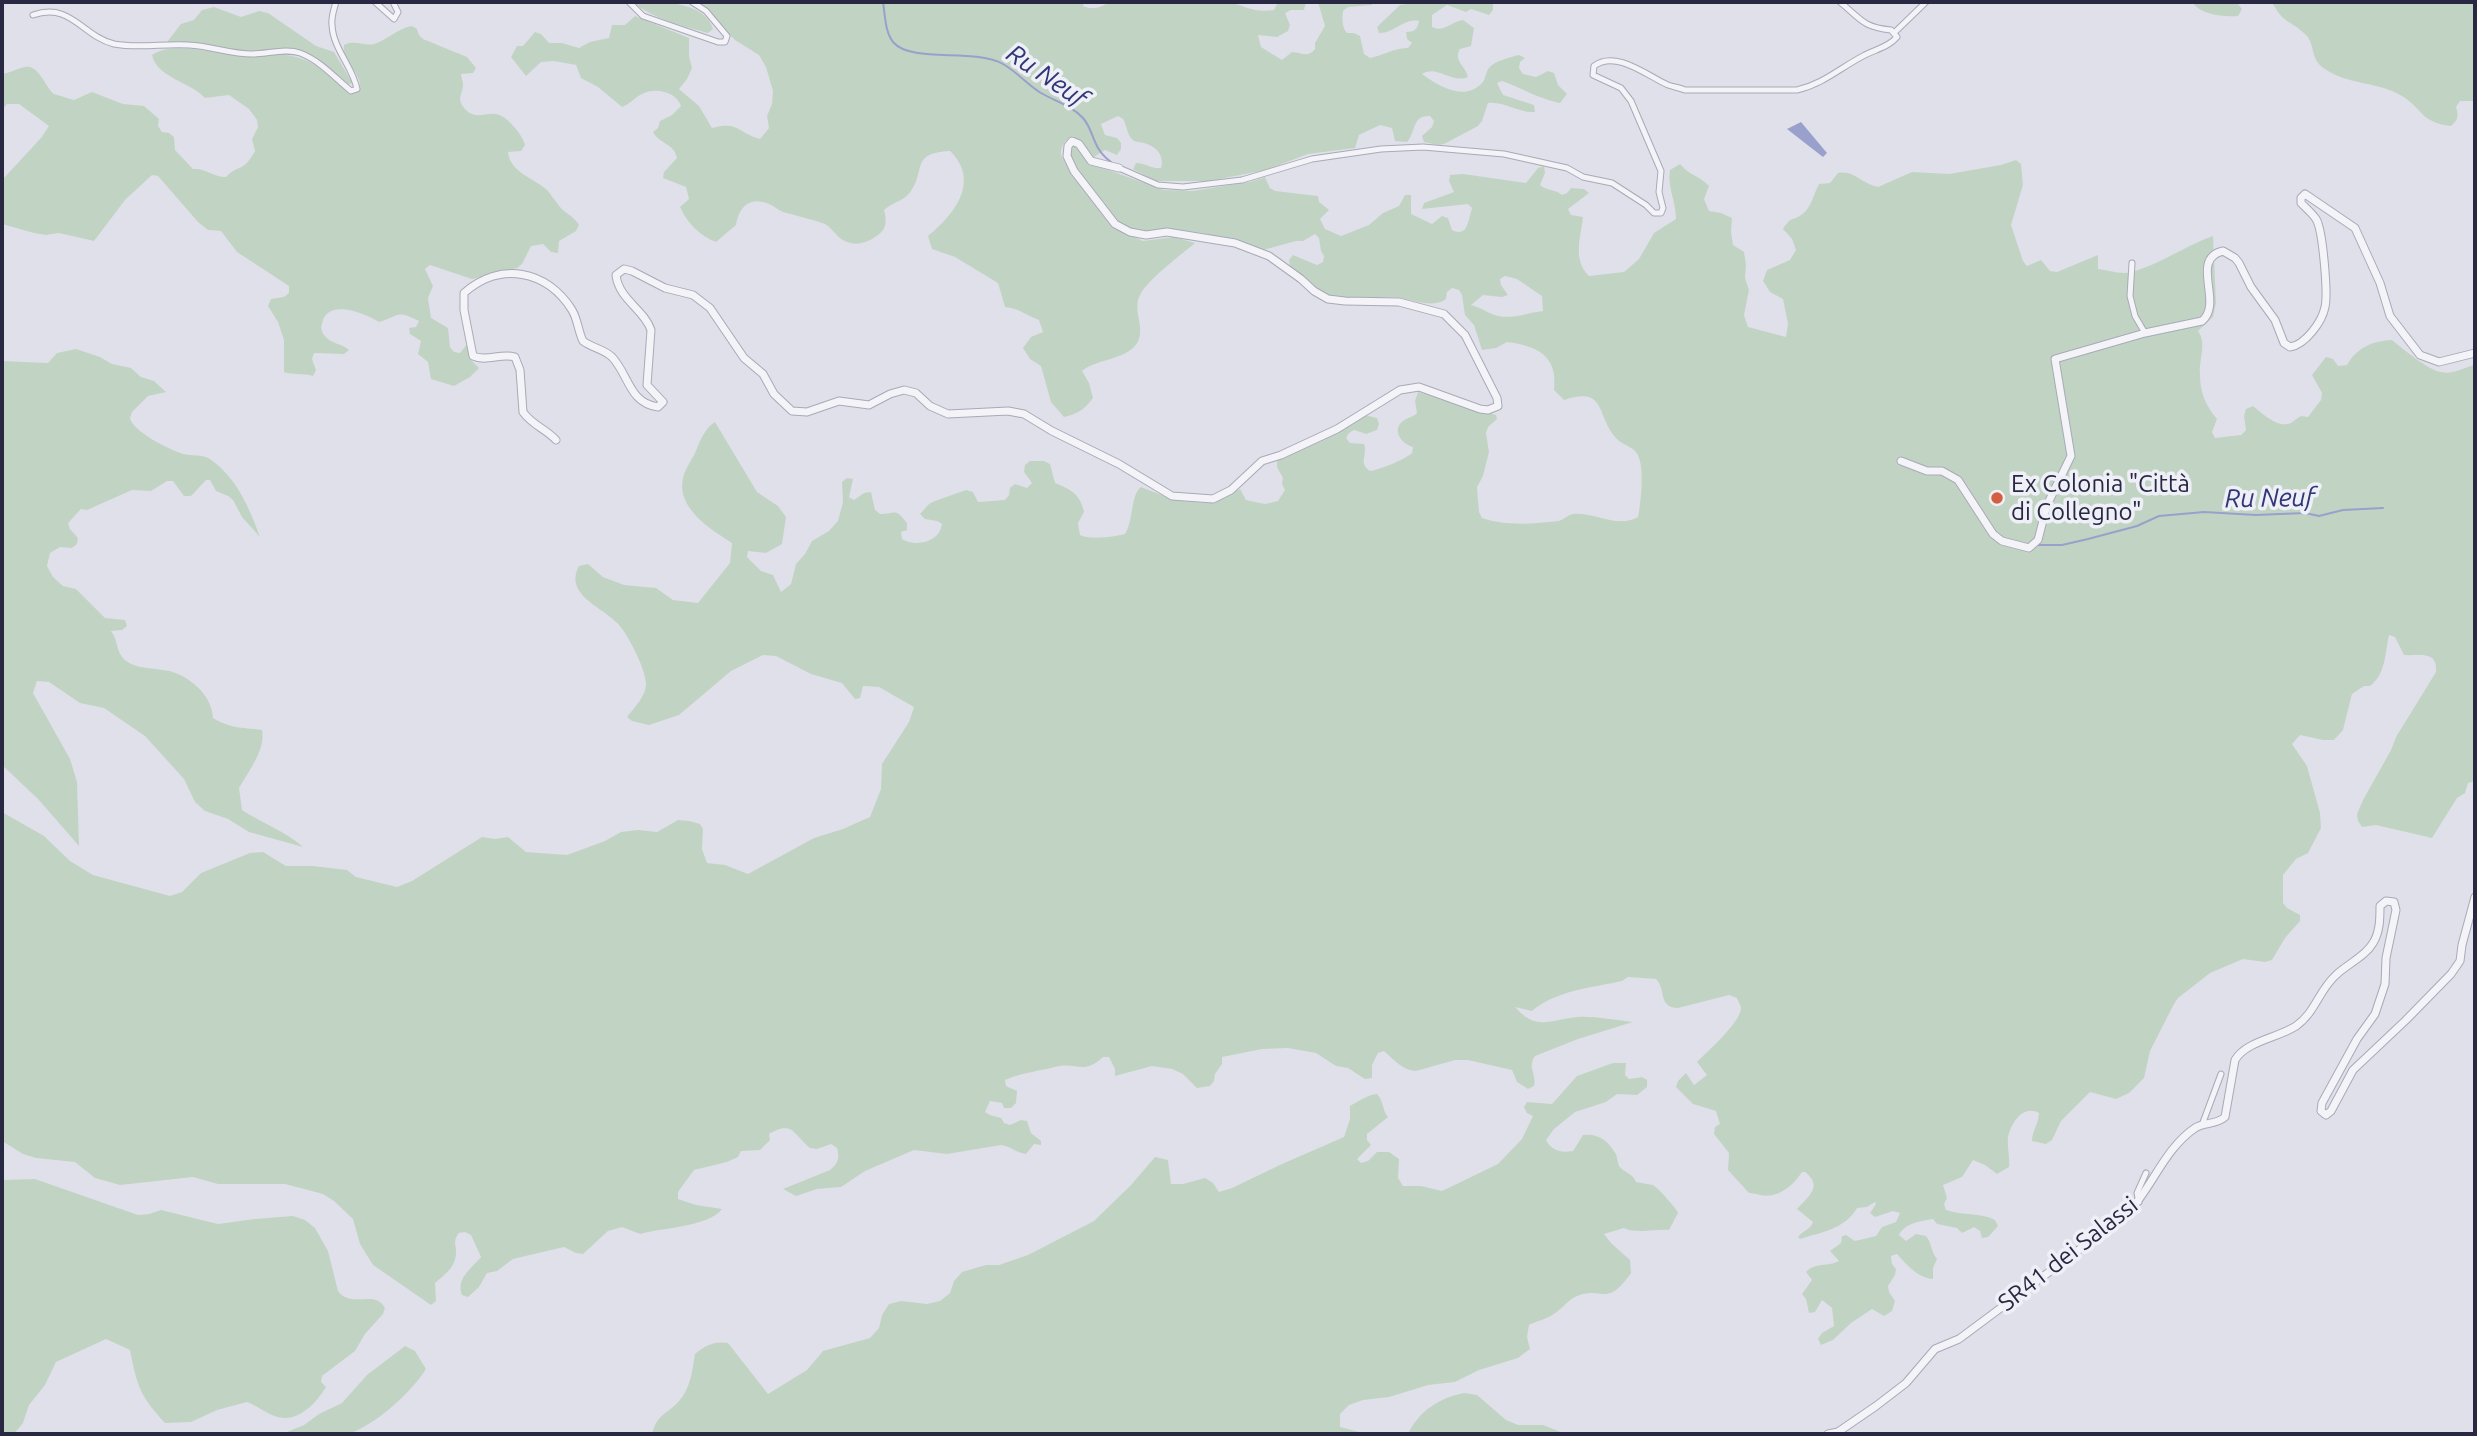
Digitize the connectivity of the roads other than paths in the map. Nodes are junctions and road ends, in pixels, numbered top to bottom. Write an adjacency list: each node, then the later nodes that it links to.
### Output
1 (336, 2): 8 (street)
2 (375, 2): 3 (street)
3 (393, 2)
4 (629, 2): 5 (street)
5 (692, 2)
6 (1840, 2): 9 (street)
7 (1926, 2): 9 (street)
8 (33, 15)
9 (1895, 32): 10 (street)
10 (1119, 168): 14 (street)
11 (2132, 263): 12 (street)
12 (2145, 333): 13 (street); 15 (street)
13 (2475, 353)
14 (556, 440)
15 (1902, 461)
16 (2475, 897): 18 (street, SR41 dei Salassi)
17 (2221, 1074): 18 (street)
18 (2202, 1125): 20 (street, SR41 dei Salassi)
19 (2146, 1173): 20 (street)
20 (2139, 1202): 21 (street, SR41 dei Salassi)
21 (1828, 1434)

